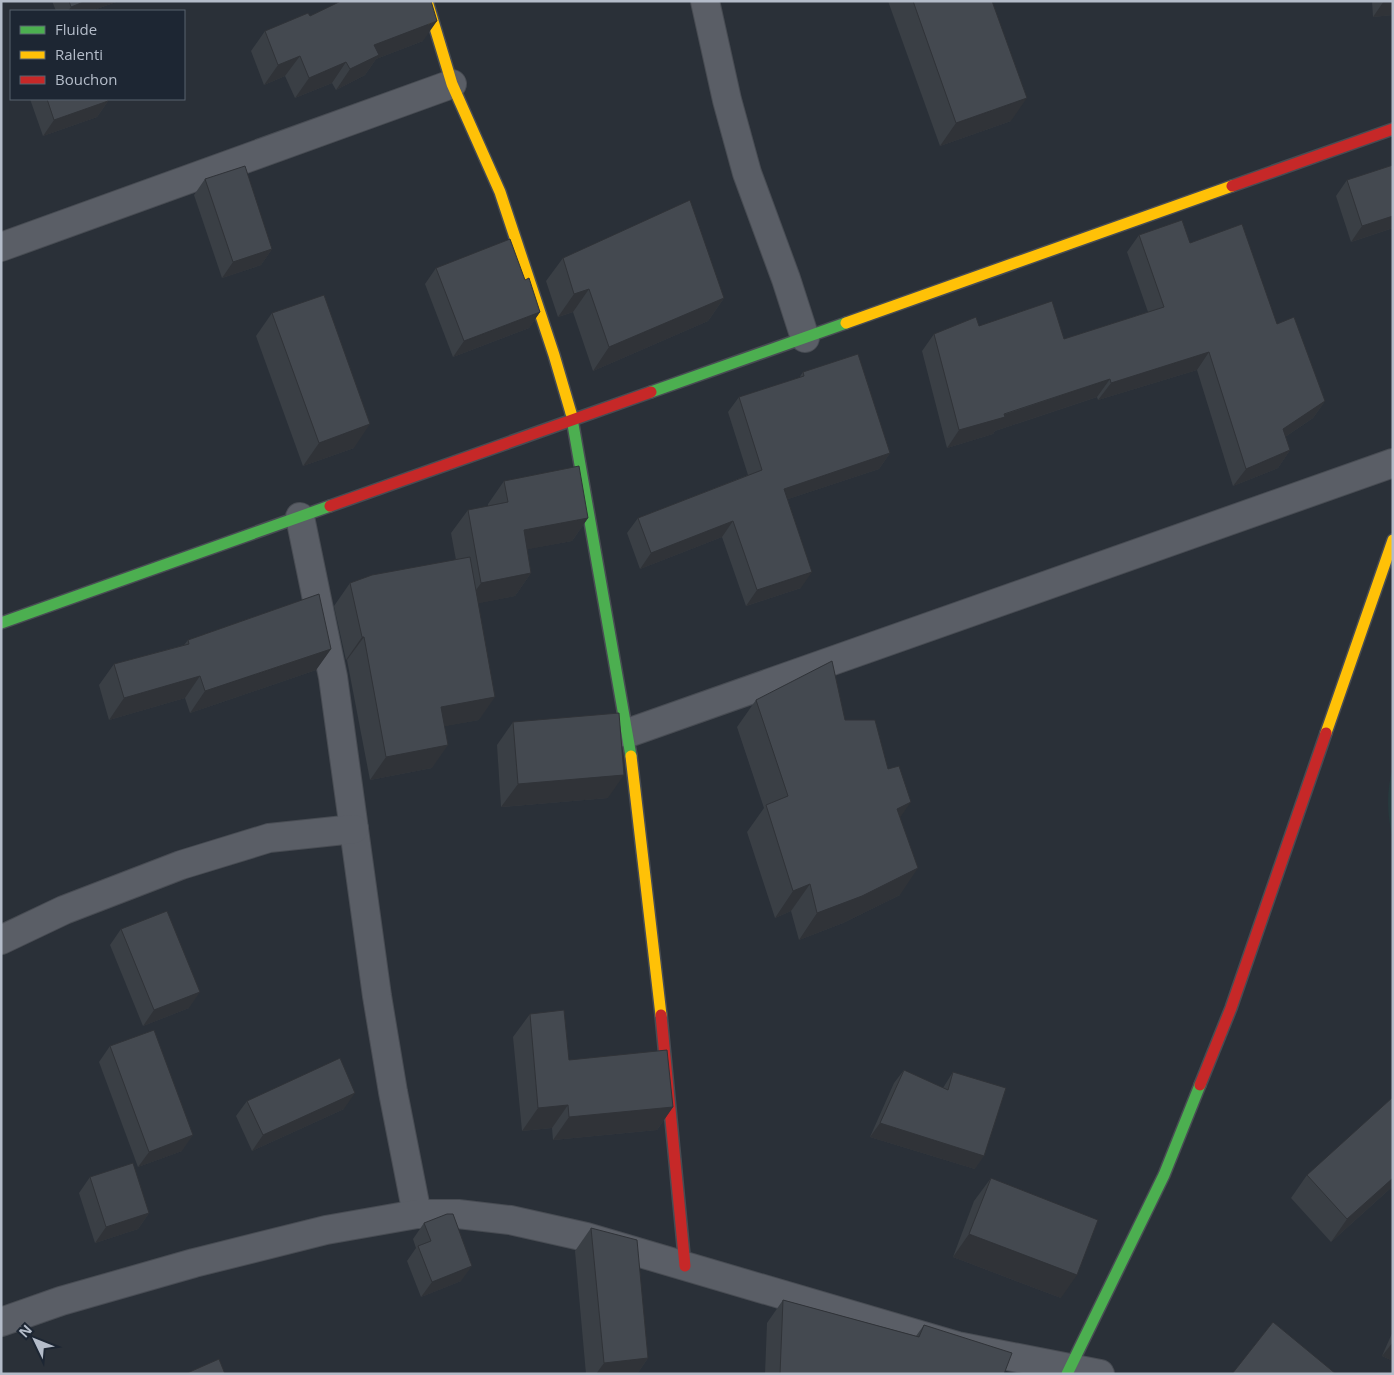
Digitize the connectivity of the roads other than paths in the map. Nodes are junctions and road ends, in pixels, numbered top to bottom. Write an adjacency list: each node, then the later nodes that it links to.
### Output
1 (427, 1): 3 (street)
2 (705, 1): 6 (street)
3 (452, 84): 5 (street); 7 (street)
4 (1393, 129): 6 (street)
5 (1, 246)
6 (805, 338): 7 (street)
7 (573, 420): 9 (street); 12 (street)
8 (1393, 463): 12 (street)
9 (300, 517): 11 (street); 13 (street)
10 (1393, 540): 18 (street)
11 (1, 623)
12 (628, 733): 16 (street)
13 (354, 829): 14 (street); 15 (street)
14 (1, 940)
15 (417, 1214): 16 (street); 17 (street)
16 (685, 1266): 18 (street)
17 (1, 1322)
18 (1068, 1370): 19 (street)
19 (1100, 1374)

